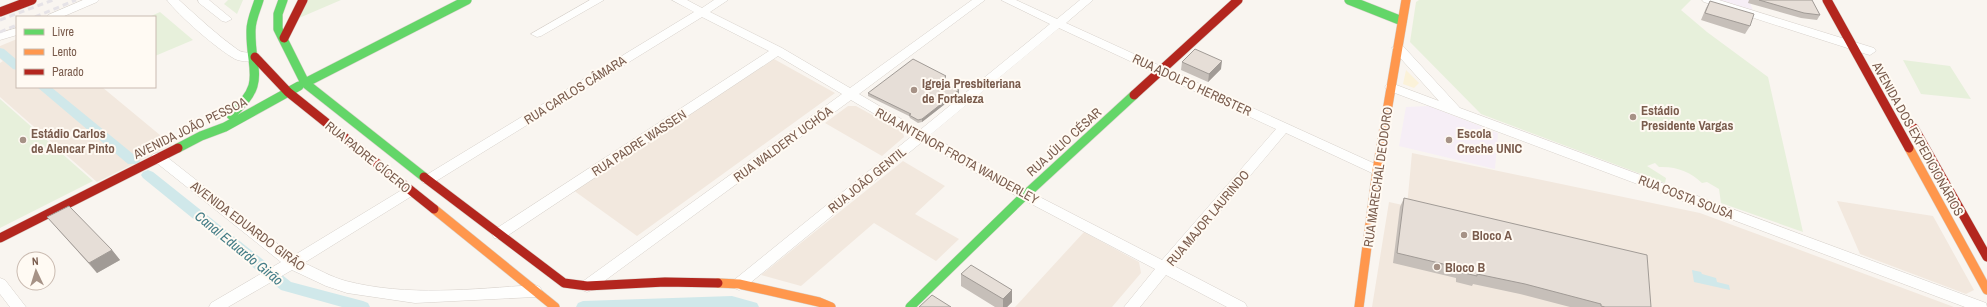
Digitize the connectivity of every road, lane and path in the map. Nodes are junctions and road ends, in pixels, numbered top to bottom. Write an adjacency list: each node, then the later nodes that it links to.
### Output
1 (32, 0): 21 (main road)
2 (93, 0): 23 (street)
3 (173, 0): 20 (street)
4 (259, 0): 36 (main road)
5 (283, 0): 30 (main road, RUA PADRE CÍCERO)
6 (303, 0): 30 (main road)
7 (467, 0): 38 (main road, AVENIDA JOÃO PESSOA)
8 (598, 0): 28 (street)
9 (678, 0): 22 (street, RUA ANTENOR FROTA WANDERLEY)
10 (722, 0): 22 (street, RUA CARLOS CÂMARA)
11 (979, 0): 41 (street, RUA WALDERY UCHÔA)
12 (1007, 0): 26 (street, RUA ADOLFO HERBSTER)
13 (1087, 0): 26 (street, RUA JOÃO GENTIL)
14 (1238, 0): 37 (main road, RUA JÚLIO CÉSAR)
15 (1349, 0): 25 (main road)
16 (1406, 0): 25 (main road, RUA MARECHAL DEODORO)
17 (1708, 0): 32 (street)
18 (1827, 0): 32 (main road, AVENIDA DOS EXPEDICIONÁRIOS)
19 (203, 1): 20 (street); 24 (street)
20 (185, 10): 36 (street)
21 (0, 12)
22 (701, 13): 34 (street, RUA ANTENOR FROTA WANDERLEY); 49 (street, RUA CARLOS CÂMARA)
23 (54, 16)
24 (226, 19)
25 (1402, 21): 33 (main road, RUA MARECHAL DEODORO)
26 (1058, 24): 37 (street, RUA ADOLFO HERBSTER); 46 (street, RUA JOÃO GENTIL)
27 (16, 31): 29 (street)
28 (537, 34)
29 (0, 37)
30 (284, 38): 38 (main road, RUA PADRE CÍCERO)
31 (1862, 38): 35 (main road, AVENIDA DOS EXPEDICIONÁRIOS)
32 (1852, 46): 35 (street); 60 (main road, AVENIDA DOS EXPEDICIONÁRIOS)
33 (1398, 48): 39 (main road, RUA MARECHAL DEODORO); 42 (street)
34 (778, 51): 41 (street, RUA ANTENOR FROTA WANDERLEY); 52 (street, RUA PADRE WASSEN)
35 (1872, 54)
36 (254, 57): 40 (main road, RUA PADRE CÍCERO); 45 (main road)
37 (1161, 71): 44 (street, RUA ADOLFO HERBSTER); 51 (main road, RUA JÚLIO CÉSAR)
38 (305, 83): 40 (main road, AVENIDA JOÃO PESSOA); 49 (main road, RUA PADRE CÍCERO)
39 (1391, 87): 42 (street, RUA COSTA SOUSA); 48 (main road, RUA MARECHAL DEODORO)
40 (288, 92): 45 (main road, AVENIDA JOÃO PESSOA); 50 (main road, RUA PADRE CÍCERO)
41 (850, 95): 46 (street, RUA ANTENOR FROTA WANDERLEY); 59 (street, RUA WALDERY UCHÔA)
42 (1456, 112): 70 (street, RUA COSTA SOUSA)
43 (1909, 119): 54 (main road, AVENIDA DOS EXPEDICIONÁRIOS)
44 (1284, 127): 48 (street, RUA ADOLFO HERBSTER); 56 (street, RUA MAJOR LAURINDO)
45 (201, 136): 47 (main road, AVENIDA JOÃO PESSOA)
46 (921, 136): 51 (street, RUA ANTENOR FROTA WANDERLEY); 58 (street, RUA JOÃO GENTIL)
47 (158, 157): 53 (main road, AVENIDA JOÃO PESSOA); 55 (street, AVENIDA EDUARDO GIRÃO)
48 (1377, 170): 69 (main road, RUA MARECHAL DEODORO)
49 (428, 180): 52 (main road, RUA PADRE CÍCERO)
50 (410, 191): 55 (street); 61 (main road, RUA PADRE CÍCERO)
51 (1025, 195): 56 (street, RUA ANTENOR FROTA WANDERLEY); 66 (main road, RUA JÚLIO CÉSAR)
52 (500, 234): 59 (main road, RUA PADRE CÍCERO)
53 (0, 238)
54 (1987, 257)
55 (288, 265): 61 (street, AVENIDA EDUARDO GIRÃO); 63 (street)
56 (1165, 269): 67 (street, RUA MAJOR LAURINDO); 68 (street, RUA ANTENOR FROTA WANDERLEY)
57 (0, 284): 62 (street)
58 (739, 284): 59 (main road); 65 (main road)
59 (587, 286)
60 (1987, 290)
61 (540, 295): 64 (main road, RUA PADRE CÍCERO)
62 (19, 307)
63 (216, 307)
64 (555, 307)
65 (831, 307)
66 (910, 307)
67 (1131, 307)
68 (1240, 307)
69 (1359, 307)
70 (1981, 307)

